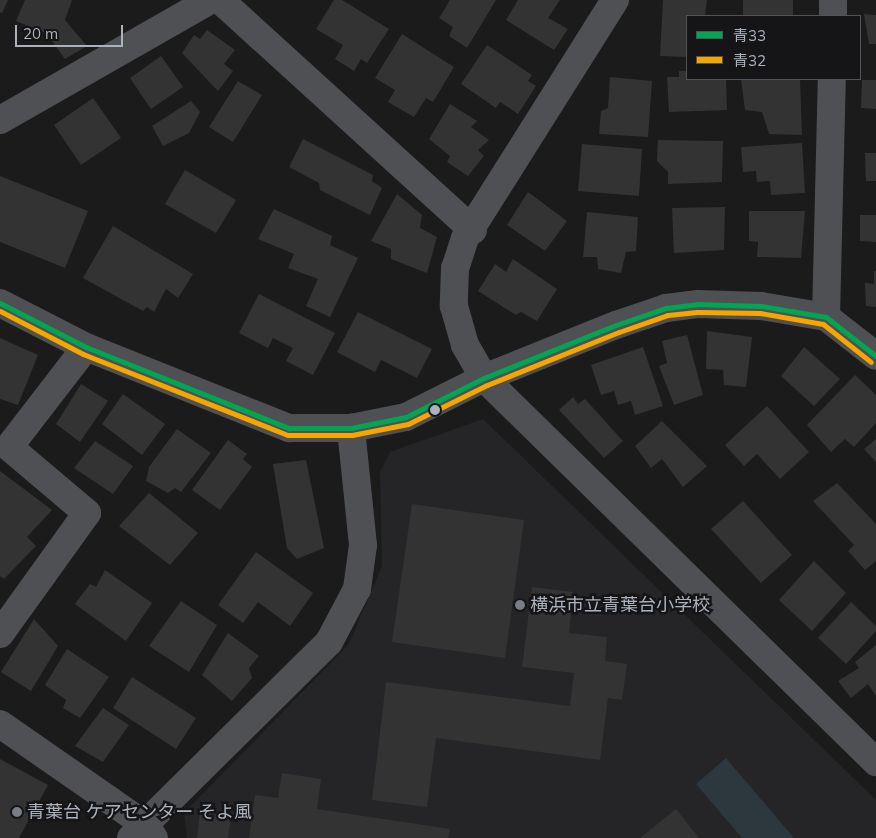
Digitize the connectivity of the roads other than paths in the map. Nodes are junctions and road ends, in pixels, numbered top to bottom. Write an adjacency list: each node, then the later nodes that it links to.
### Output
1 (210, 0): 7 (street)
2 (220, 0): 8 (street)
3 (615, 0): 8 (street)
4 (833, 0): 5 (street)
5 (833, 15)
6 (832, 80): 10 (street)
7 (0, 120)
8 (473, 230): 13 (street)
9 (0, 303): 11 (street)
10 (826, 317): 12 (street); 13 (street)
11 (86, 347): 14 (street); 15 (street)
12 (876, 356)
13 (484, 378): 14 (street); 17 (street)
14 (351, 428): 18 (street)
15 (0, 634)
16 (0, 724): 18 (street)
17 (876, 762)
18 (143, 833)

